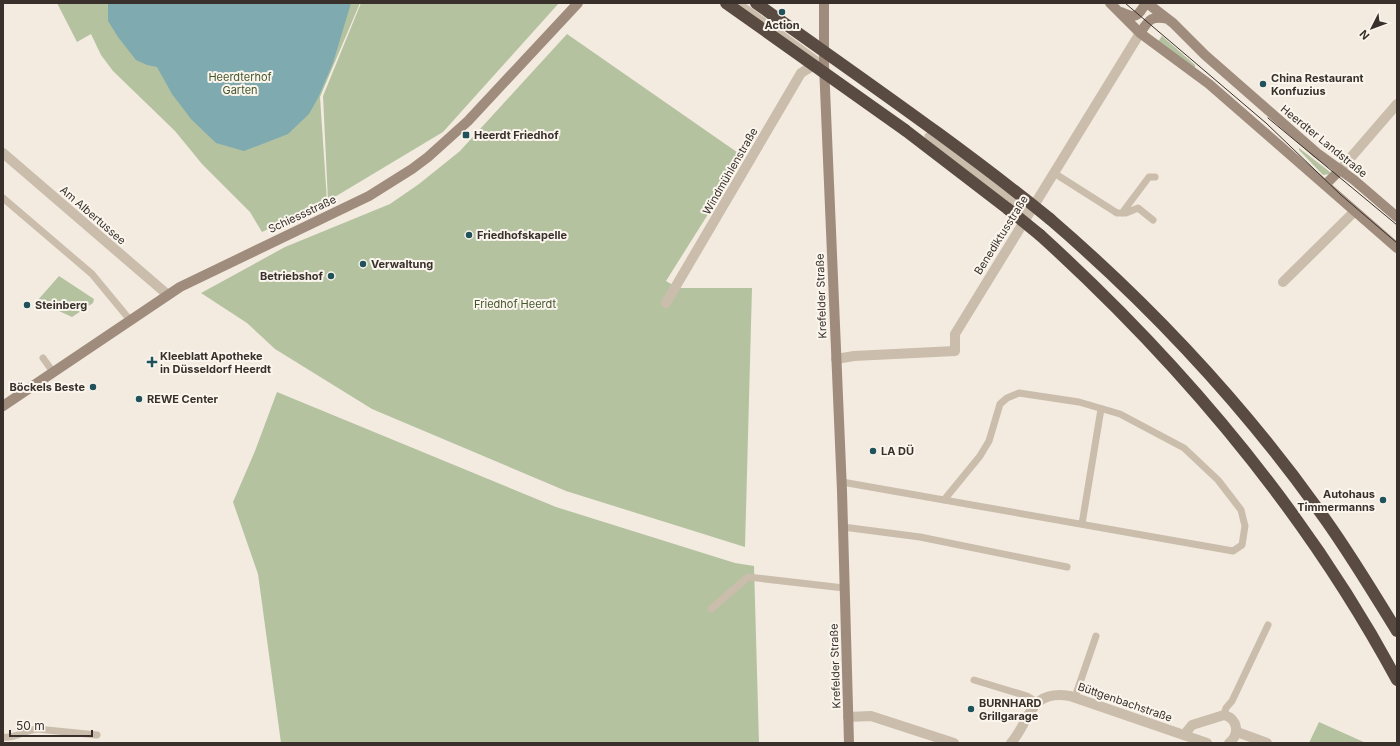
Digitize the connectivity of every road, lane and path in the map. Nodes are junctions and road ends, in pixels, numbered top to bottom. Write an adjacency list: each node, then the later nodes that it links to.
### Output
1 (578, 3): 26 (main road, Schiessstraße)
2 (726, 3): 45 (highway, bridge)
3 (739, 3): 10 (lane)
4 (756, 3): 42 (highway, bridge)
5 (824, 3): 10 (main road, Krefelder Straße)
6 (1147, 3): 7 (main road); 8 (main road, Heerdter Landstraße)
7 (1113, 7): 9 (main road)
8 (1170, 20): 9 (main road); 14 (main road, Heerdter Landstraße)
9 (1140, 34): 15 (street, Benediktusstraße); 17 (main road)
10 (824, 65): 27 (street, Windmühlenstraße); 30 (main road, Krefelder Straße)
11 (1397, 104): 14 (street)
12 (928, 136): 21 (lane)
13 (3, 153): 26 (street, Am Albertussee)
14 (1340, 170): 17 (main road); 22 (main road, Heerdter Landstraße)
15 (1054, 173): 20 (lane); 21 (street, Benediktusstraße)
16 (1155, 176): 20 (lane)
17 (1324, 185): 19 (main road)
18 (3, 198): 28 (lane)
19 (1354, 212): 24 (main road); 25 (street)
20 (1122, 213): 23 (lane)
21 (1029, 214): 30 (street, Benediktusstraße)
22 (1397, 217)
23 (1153, 220)
24 (1397, 248)
25 (1283, 282)
26 (168, 295): 28 (main road, Schiessstraße)
27 (666, 303)
28 (130, 320): 31 (main road, Schiessstraße)
29 (43, 358): 31 (lane)
30 (836, 359): 34 (main road, Krefelder Straße)
31 (53, 372): 32 (main road, Schiessstraße)
32 (3, 406)
33 (1101, 409): 35 (lane); 36 (lane); 36 (lane)
34 (842, 482): 35 (lane); 37 (main road, Krefelder Straße)
35 (944, 500): 36 (lane)
36 (1082, 524)
37 (843, 526): 38 (lane); 39 (main road, Krefelder Straße)
38 (1067, 567)
39 (844, 588): 40 (lane); 49 (main road, Krefelder Straße)
40 (710, 609)
41 (1268, 625): 48 (lane)
42 (1397, 631)
43 (1096, 636): 46 (lane)
44 (974, 680): 47 (lane)
45 (1397, 680)
46 (1075, 697): 47 (street, Büttgenbachstraße); 52 (street, Büttgenbachstraße)
47 (1038, 702): 56 (street, Büttgenbachstraße)
48 (1224, 715): 50 (street); 52 (street)
49 (848, 717): 54 (main road, Krefelder Straße); 55 (street)
50 (1237, 732): 58 (street); 59 (street)
51 (97, 735): 53 (lane)
52 (1184, 735): 57 (street, Büttgenbachstraße)
53 (3, 737)
54 (849, 743)
55 (954, 743)
56 (1011, 743)
57 (1207, 743)
58 (1229, 743)
59 (1268, 743)

